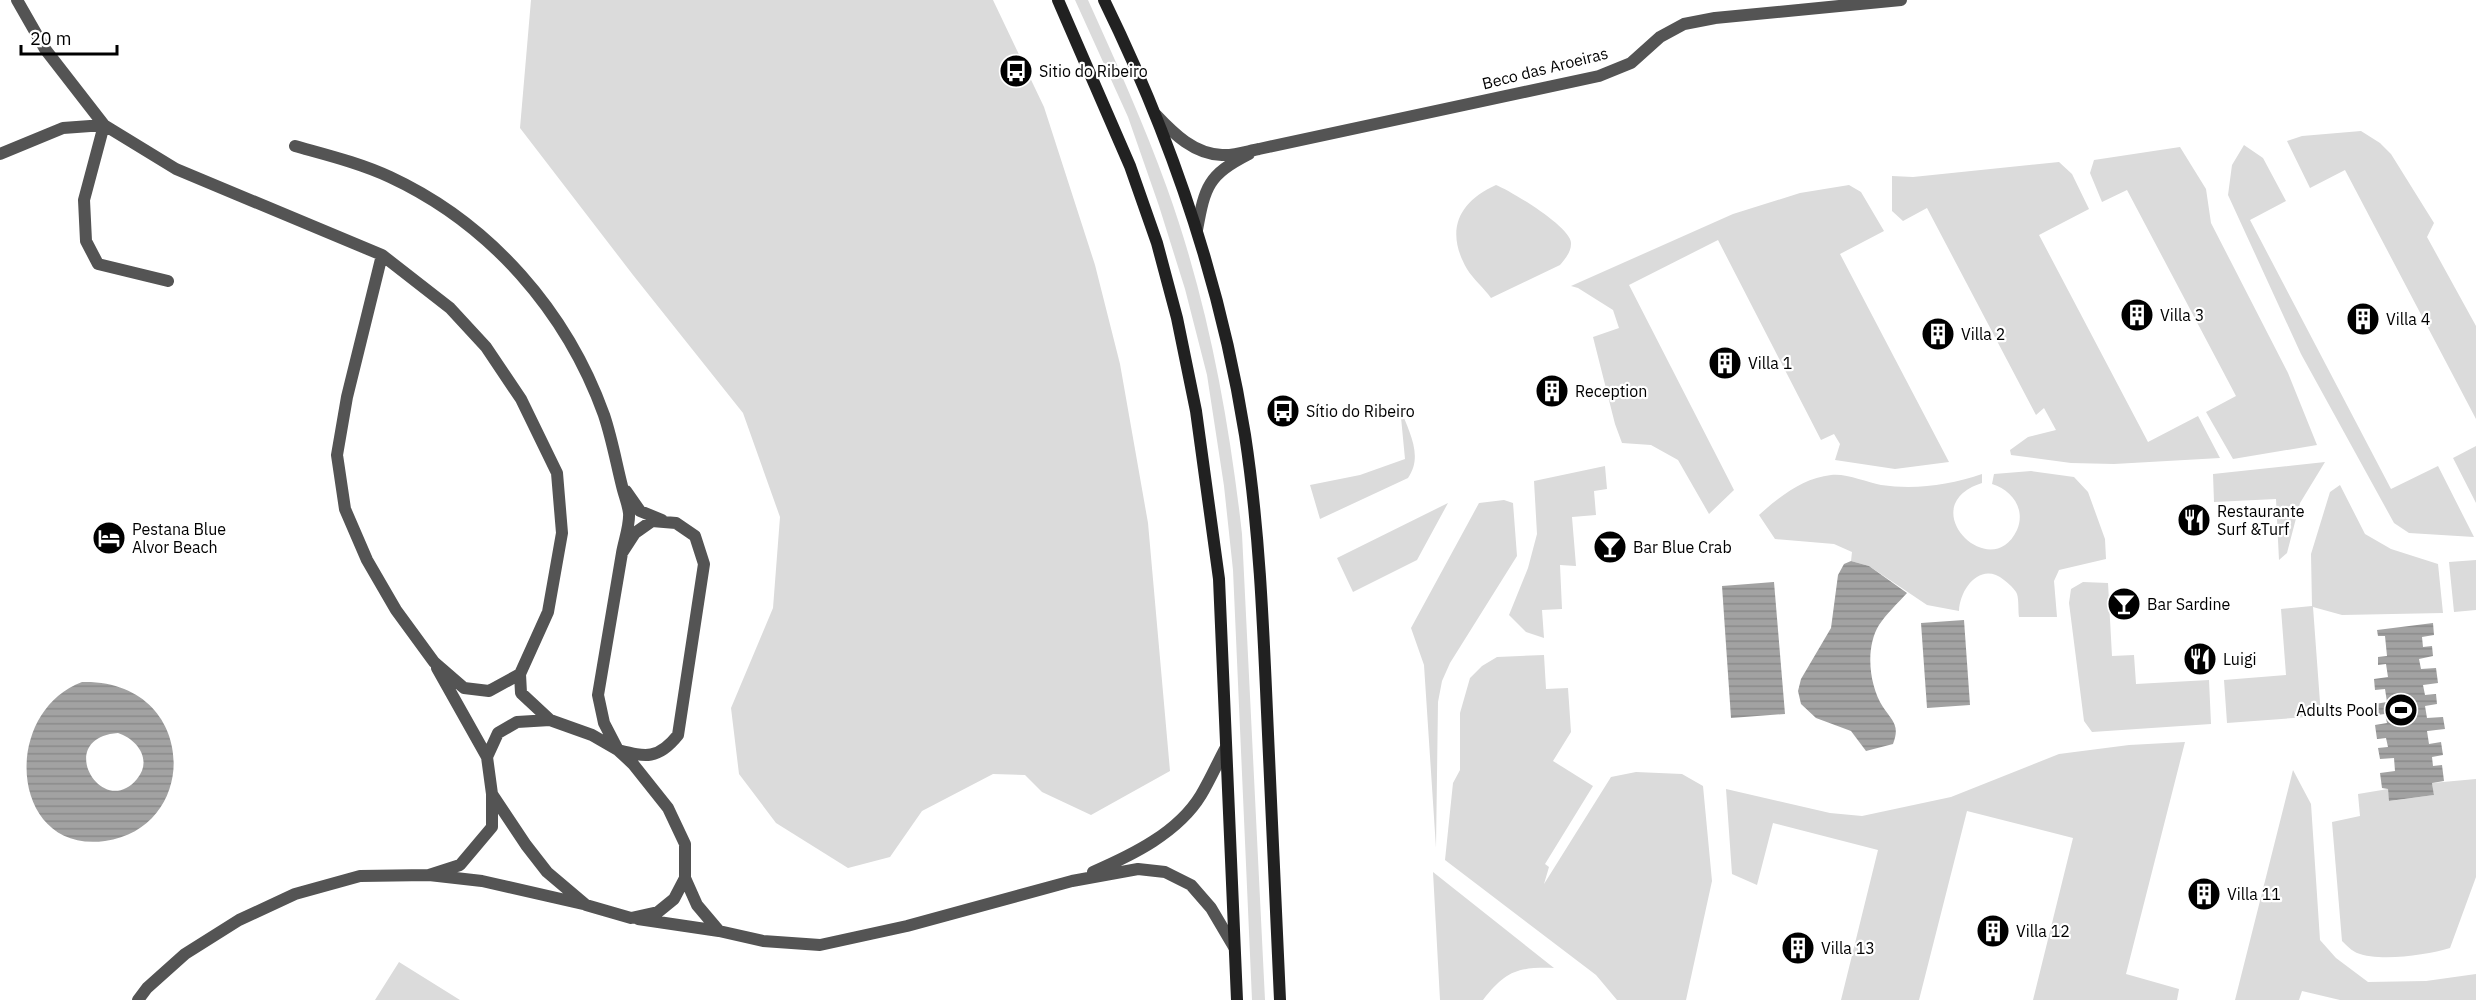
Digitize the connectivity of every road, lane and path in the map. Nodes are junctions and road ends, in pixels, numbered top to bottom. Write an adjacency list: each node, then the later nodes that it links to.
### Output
1 (17, 0): 6 (street)
2 (1058, 0): 19 (main road)
3 (1104, 0): 5 (main road)
4 (1901, 0): 8 (street, Beco das Aroeiras)
5 (1153, 112): 8 (street, Beco das Aroeiras); 10 (main road)
6 (104, 125): 9 (street); 11 (street); 12 (street)
7 (295, 146): 13 (street)
8 (1259, 149): 10 (street, Beco das Aroeiras)
9 (0, 154)
10 (1197, 230): 32 (main road)
11 (382, 255): 16 (street); 17 (street)
12 (168, 281)
13 (621, 485): 14 (street); 15 (street)
14 (666, 522): 15 (street); 20 (street)
15 (622, 553): 20 (street)
16 (434, 662): 17 (street); 21 (street)
17 (520, 674): 18 (street)
18 (550, 720): 20 (street); 21 (street)
19 (1225, 749): 25 (street); 29 (main road)
20 (618, 750): 24 (street)
21 (487, 757): 22 (street)
22 (492, 794): 23 (street); 26 (street)
23 (429, 875): 26 (street); 30 (street)
24 (685, 878): 27 (street); 28 (street)
25 (1072, 880): 28 (street); 29 (street)
26 (586, 905): 27 (street)
27 (631, 918): 28 (street)
28 (719, 931)
29 (1234, 947): 31 (main road)
30 (138, 1000)
31 (1237, 1000)
32 (1280, 1000)

